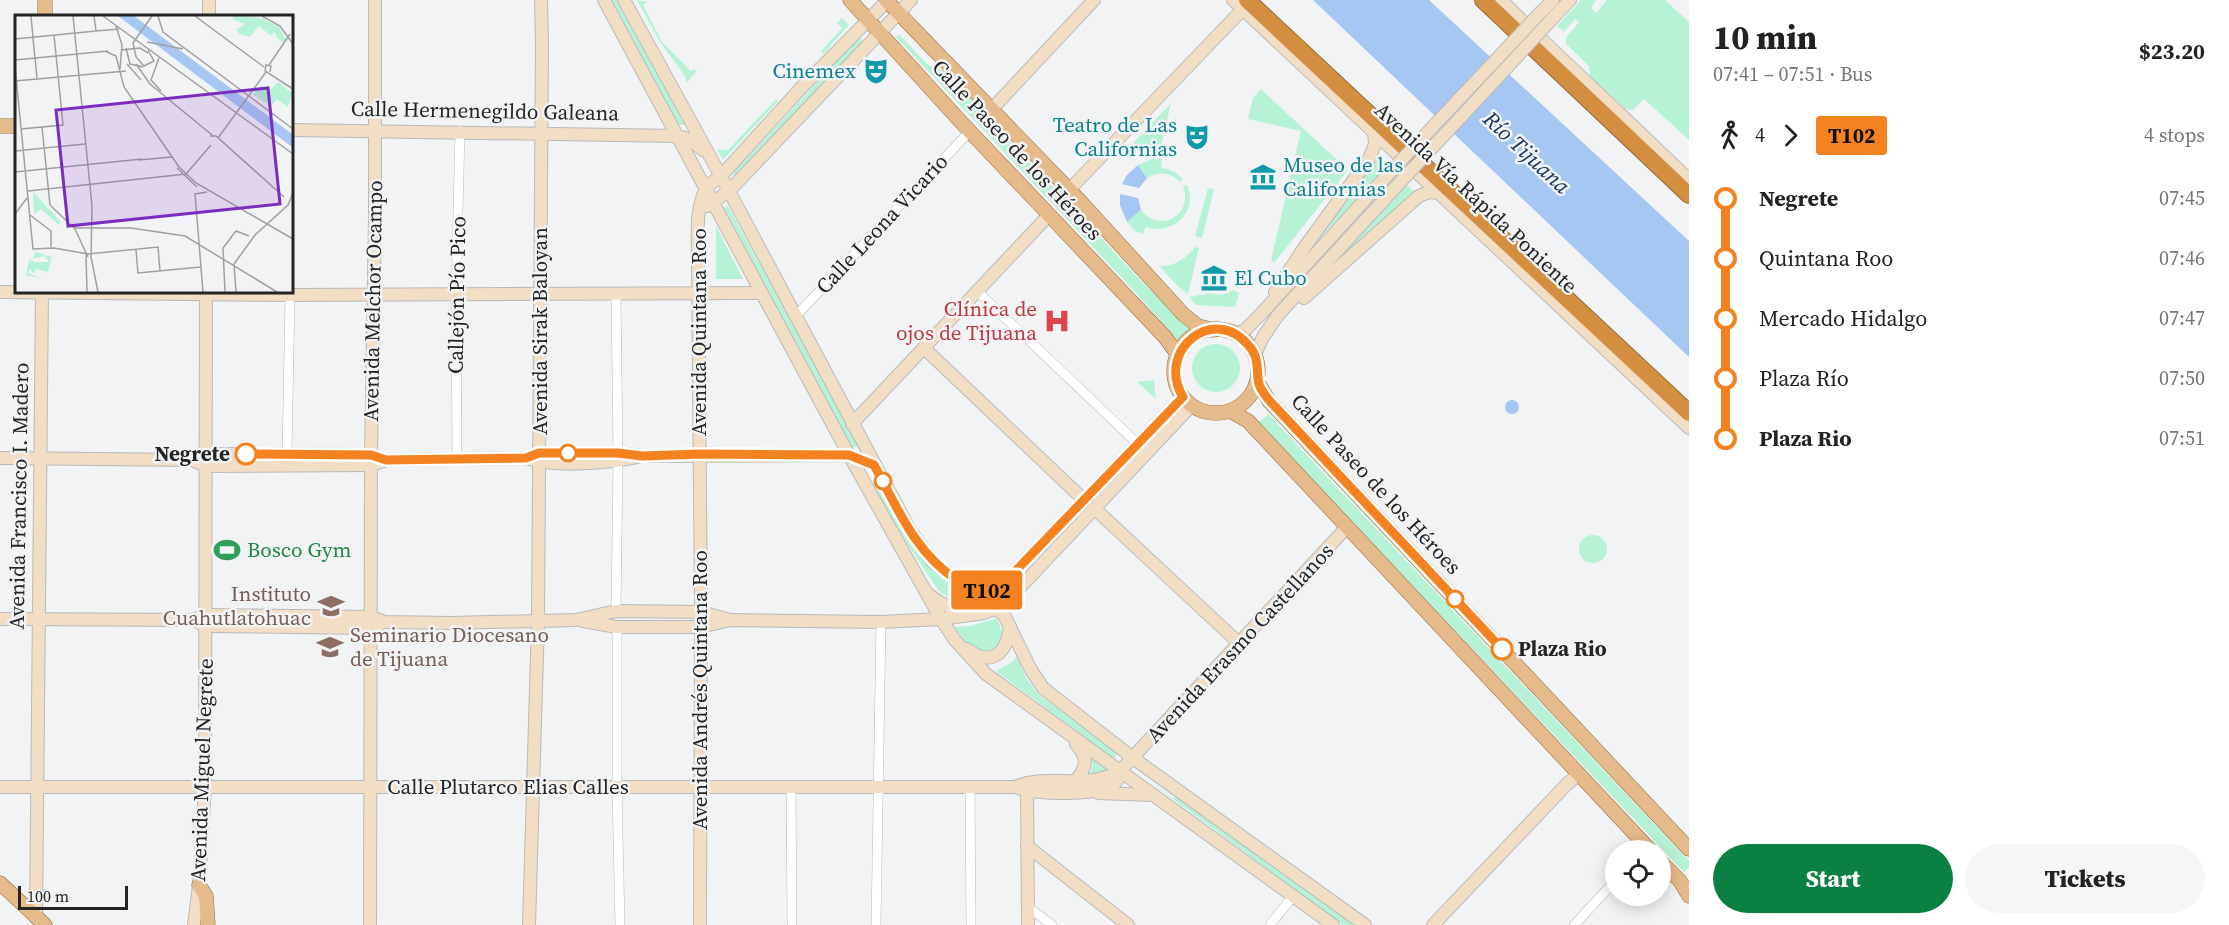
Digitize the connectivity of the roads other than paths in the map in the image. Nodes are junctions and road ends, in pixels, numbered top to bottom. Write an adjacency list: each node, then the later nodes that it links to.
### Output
1 (209, 0): 18 (main road)
2 (375, 0): 26 (main road, Avenida Melchor Ocampo)
3 (541, 0): 29 (main road, Avenida Sirak Baloyan)
4 (604, 0): 31 (main road)
5 (624, 0): 32 (main road)
6 (850, 0): 20 (main road, Calle Paseo de los Héroes)
7 (887, 0): 17 (main road, Calle Paseo de los Héroes); 20 (main road)
8 (911, 0): 17 (main road, Avenida Quintana Roo)
9 (1094, 0): 24 (main road)
10 (1233, 0): 16 (main road, Avenida Vía Rápida Poniente)
11 (1483, 0): 39 (highway)
12 (1502, 0): 13 (main road); 34 (main road)
13 (1517, 0)
14 (1553, 0): 19 (main road)
15 (1570, 0): 19 (main road)
16 (1245, 5): 22 (highway); 23 (main road, Avenida Vía Rápida Poniente); 36 (main road)
17 (899, 13): 21 (main road, Avenida Quintana Roo); 24 (main road, Calle Paseo de los Héroes)
18 (208, 15)
19 (1546, 16): 55 (main road, bridge); 57 (main road, bridge)
20 (868, 20): 21 (main road, Calle Paseo de los Héroes); 33 (main road)
21 (879, 33): 28 (main road, Calle Paseo de los Héroes); 37 (main road, Avenida Quintana Roo)
22 (1291, 42): 23 (highway); 56 (highway, Avenida Vía Rápida Poniente)
23 (1334, 96): 30 (main road, Avenida Vía Rápida Poniente)
24 (992, 109): 36 (main road, Calle Paseo de los Héroes)
25 (292, 130): 26 (main road, Calle Hermenegildo Galeana)
26 (374, 130): 27 (main road, Calle Hermenegildo Galeana); 50 (main road, Avenida Melchor Ocampo)
27 (460, 131): 29 (main road, Calle Hermenegildo Galeana); 52 (street, Callejón Pío Pico)
28 (970, 131): 42 (main road, Calle Paseo de los Héroes); 58 (street, Calle Leona Vicario)
29 (541, 132): 31 (main road, Calle Hermenegildo Galeana); 53 (main road, Avenida Sirak Baloyan)
30 (1374, 132): 38 (main road, Avenida Vía Rápida Poniente); 55 (main road)
31 (678, 136): 32 (main road); 35 (main road)
32 (706, 152): 33 (main road)
33 (720, 176): 35 (main road); 37 (main road)
34 (1689, 180)
35 (706, 188): 40 (main road); 41 (main road, Avenida Quintana Roo)
36 (1069, 190): 59 (main road, Calle Paseo de los Héroes)
37 (729, 191): 40 (main road, Avenida Quintana Roo); 58 (main road)
38 (1438, 193): 43 (main road, Avenida Vía Rápida Poniente); 57 (main road)
39 (1689, 195)
40 (714, 202): 41 (main road, Avenida Quintana Roo); 49 (main road)
41 (700, 210): 48 (main road, Avenida Quintana Roo)
42 (1049, 215): 44 (main road); 63 (main road, Calle Paseo de los Héroes)
43 (1510, 261): 56 (highway); 71 (main road, Avenida Vía Rápida Poniente)
44 (978, 291): 61 (main road); 72 (street)
45 (0, 292): 46 (main road)
46 (42, 292): 47 (main road); 78 (main road, Avenida Francisco I. Madero)
47 (206, 293): 51 (main road); 81 (main road, Avenida Miguel Negrete)
48 (698, 293): 49 (main road); 54 (main road); 74 (main road, Avenida Quintana Roo)
49 (761, 293): 75 (main road)
50 (374, 294): 51 (main road); 52 (main road); 82 (main road, Avenida Melchor Ocampo)
51 (290, 295): 73 (street)
52 (456, 295): 53 (main road); 80 (street, Callejón Pío Pico)
53 (540, 295): 54 (main road); 79 (main road, Avenida Sirak Baloyan)
54 (616, 295): 76 (street)
55 (1266, 308): 60 (main road)
56 (1576, 309): 68 (highway, Avenida Vía Rápida Poniente)
57 (1278, 315): 62 (main road)
58 (795, 317): 70 (main road)
59 (1213, 330): 60 (main road); 63 (main road)
60 (1235, 334): 62 (main road)
61 (924, 348): 70 (main road); 84 (main road)
62 (1255, 354): 64 (main road)
63 (1178, 355): 66 (main road)
64 (1257, 381): 65 (main road, Calle Paseo de los Héroes); 67 (main road)
65 (1268, 399): 69 (main road); 127 (main road, Calle Paseo de los Héroes)
66 (1187, 401): 67 (main road); 72 (main road); 85 (main road)
67 (1230, 411): 69 (main road)
68 (1689, 413)
69 (1247, 420): 86 (main road)
70 (852, 424): 83 (main road)
71 (1689, 428)
72 (1137, 443): 84 (main road)
73 (287, 454): 81 (main road); 82 (main road)
74 (700, 454): 75 (main road); 76 (main road); 91 (main road, Avenida Andrés Quintana Roo)
75 (849, 455): 83 (main road); 88 (main road)
76 (618, 457): 79 (main road); 90 (street)
77 (0, 458): 78 (main road)
78 (40, 458): 81 (main road); 95 (main road, Avenida Francisco I. Madero)
79 (539, 458): 80 (main road); 99 (main road, Avenida Sirak Baloyan)
80 (457, 459): 82 (main road)
81 (206, 460): 82 (main road); 96 (main road, Avenida Miguel Negrete)
82 (371, 460): 100 (main road, Avenida Melchor Ocampo)
83 (874, 465): 87 (main road)
84 (1084, 500): 87 (main road)
85 (1095, 509): 89 (main road); 106 (main road)
86 (1347, 527): 106 (main road, Avenida Erasmo Castellanos); 110 (main road)
87 (970, 588): 89 (main road)
88 (927, 593): 92 (main road); 94 (main road)
89 (997, 608): 92 (main road); 102 (main road)
90 (616, 611): 91 (main road); 97 (main road)
91 (701, 612): 98 (main road); 104 (main road, Avenida Andrés Quintana Roo)
92 (972, 616): 94 (main road)
93 (0, 619): 95 (main road)
94 (941, 619): 101 (main road); 105 (main road)
95 (39, 620): 96 (main road); 113 (main road, Avenida Francisco I. Madero)
96 (207, 620): 100 (main road); 114 (main road, Avenida Miguel Negrete)
97 (576, 620): 99 (main road); 103 (main road)
98 (730, 620): 101 (main road); 104 (main road)
99 (538, 621): 100 (main road); 116 (main road, Avenida Sirak Baloyan)
100 (372, 622): 115 (main road, Avenida Melchor Ocampo)
101 (881, 622): 120 (street)
102 (1010, 626): 105 (main road); 108 (main road)
103 (617, 627): 104 (main road); 117 (street)
104 (700, 627): 118 (main road, Avenida Andrés Quintana Roo)
105 (954, 639): 107 (main road)
106 (1240, 644): 108 (main road, Avenida Erasmo Castellanos)
107 (1065, 732): 109 (main road); 111 (main road)
108 (1133, 758): 109 (main road, Avenida Erasmo Castellanos); 151 (main road)
109 (1120, 771): 111 (main road, Calle Plutarco Elias Calles); 123 (main road, Calle Plutarco Elias Calles); 124 (main road)
110 (1578, 775): 125 (main road); 152 (main road)
111 (1074, 782): 122 (main road, Calle Plutarco Elias Calles)
112 (0, 787): 113 (main road, Calle Plutarco Elias Calles)
113 (37, 787): 114 (main road, Calle Plutarco Elias Calles); 136 (main road, Avenida Francisco I. Madero)
114 (205, 787): 115 (main road, Calle Plutarco Elias Calles); 130 (main road, Avenida Miguel Negrete)
115 (371, 787): 116 (main road, Calle Plutarco Elias Calles); 139 (main road, Avenida Melchor Ocampo)
116 (534, 787): 117 (main road, Calle Plutarco Elias Calles); 140 (main road, Avenida Sirak Baloyan)
117 (617, 787): 118 (main road, Calle Plutarco Elias Calles); 141 (street)
118 (700, 787): 119 (main road, Calle Plutarco Elias Calles); 142 (main road, Avenida Andrés Quintana Roo)
119 (791, 787): 120 (main road, Calle Plutarco Elias Calles); 143 (street)
120 (878, 787): 121 (main road, Calle Plutarco Elias Calles); 144 (street)
121 (970, 787): 122 (main road, Calle Plutarco Elias Calles); 145 (street)
122 (1023, 787): 123 (main road, Calle Plutarco Elias Calles); 126 (main road)
123 (1084, 792): 124 (main road)
124 (1153, 795): 133 (main road)
125 (1639, 840)
126 (1027, 846): 135 (main road); 148 (main road)
127 (1689, 849)
128 (1671, 872): 134 (main road)
129 (0, 883): 136 (main road)
130 (199, 885): 137 (main road, Avenida Miguel Negrete); 138 (main road)
131 (1605, 892): 153 (street)
132 (0, 895): 136 (main road)
133 (1293, 896): 149 (street); 150 (main road)
134 (1689, 896)
135 (1028, 907): 146 (main road); 147 (street)
136 (37, 923)
137 (194, 925)
138 (208, 925)
139 (370, 925)
140 (529, 925)
141 (620, 925)
142 (700, 925)
143 (792, 925)
144 (876, 925)
145 (971, 925)
146 (1028, 925)
147 (1052, 925)
148 (1128, 925)
149 (1270, 925)
150 (1334, 925)
151 (1365, 925)
152 (1433, 925)
153 (1574, 925)

